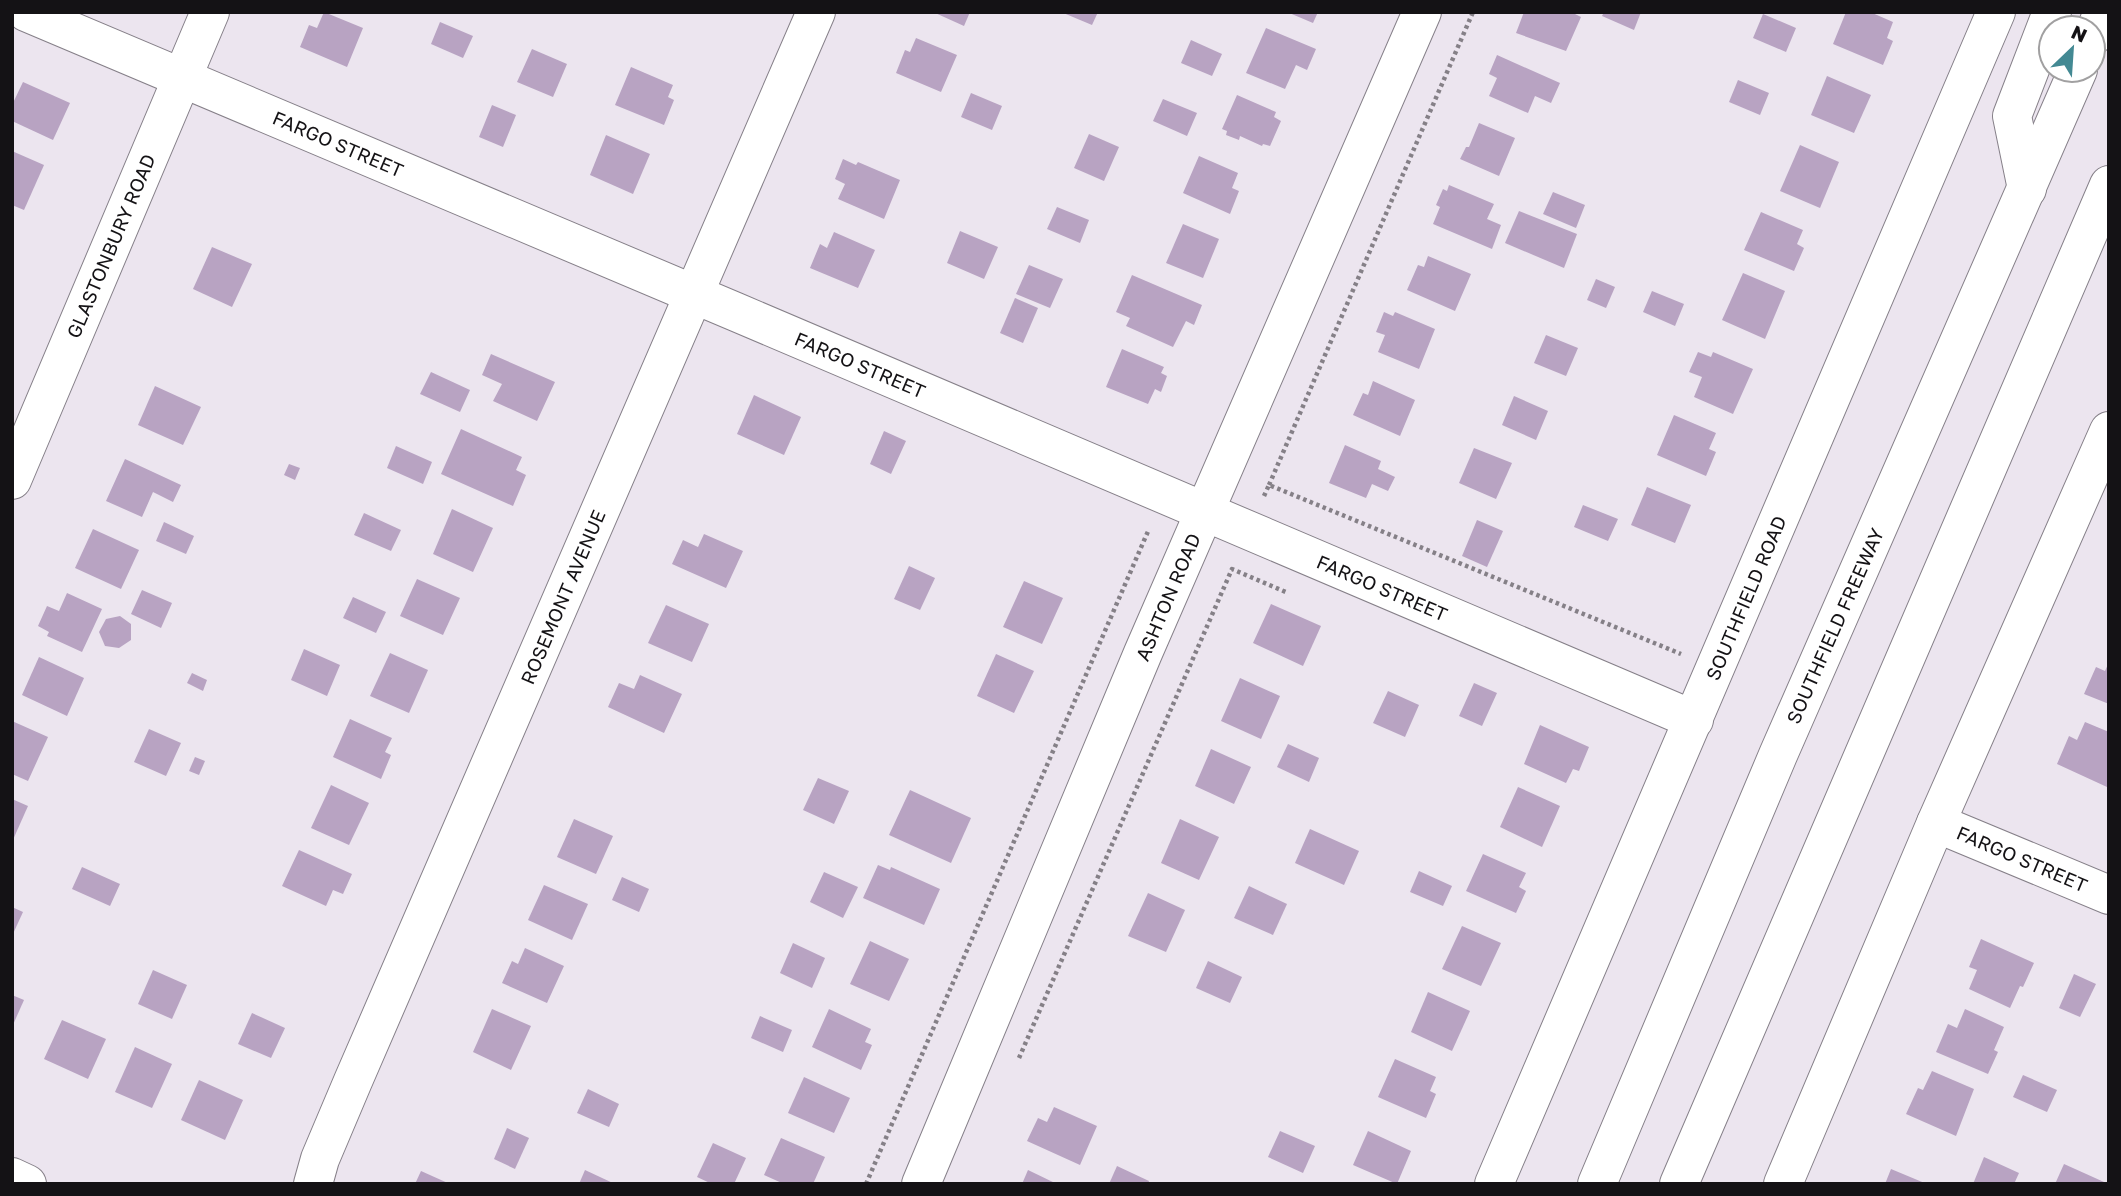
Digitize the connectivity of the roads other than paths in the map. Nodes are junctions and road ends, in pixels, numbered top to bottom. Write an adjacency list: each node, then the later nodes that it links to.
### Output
1 (26, 12): 7 (main road, FARGO STREET)
2 (210, 12): 7 (main road, GLASTONBURY ROAD)
3 (816, 12): 12 (main road, ROSEMONT AVENUE)
4 (1422, 12): 15 (main road, ASHTON ROAD)
5 (1996, 12): 17 (main road, SOUTHFIELD ROAD)
6 (2052, 12): 10 (main road)
7 (181, 79): 12 (main road, FARGO STREET); 14 (main road, GLASTONBURY ROAD)
8 (2072, 84): 10 (main road, SOUTHFIELD FREEWAY)
9 (2109, 185): 16 (main road)
10 (2026, 189): 25 (main road, SOUTHFIELD FREEWAY)
11 (2109, 245): 16 (main road)
12 (694, 295): 15 (main road, FARGO STREET); 22 (main road, ROSEMONT AVENUE)
13 (2109, 431): 18 (main road)
14 (12, 480)
15 (1205, 512): 17 (main road, FARGO STREET); 23 (main road, ASHTON ROAD)
16 (1962, 525): 26 (main road)
17 (1694, 720): 24 (main road, SOUTHFIELD ROAD)
18 (1936, 822): 19 (main road, FARGO STREET); 27 (main road)
19 (2109, 895)
20 (12, 1177): 21 (main road)
21 (27, 1184)
22 (313, 1184)
23 (921, 1184)
24 (1494, 1184)
25 (1597, 1184)
26 (1679, 1184)
27 (1783, 1184)

